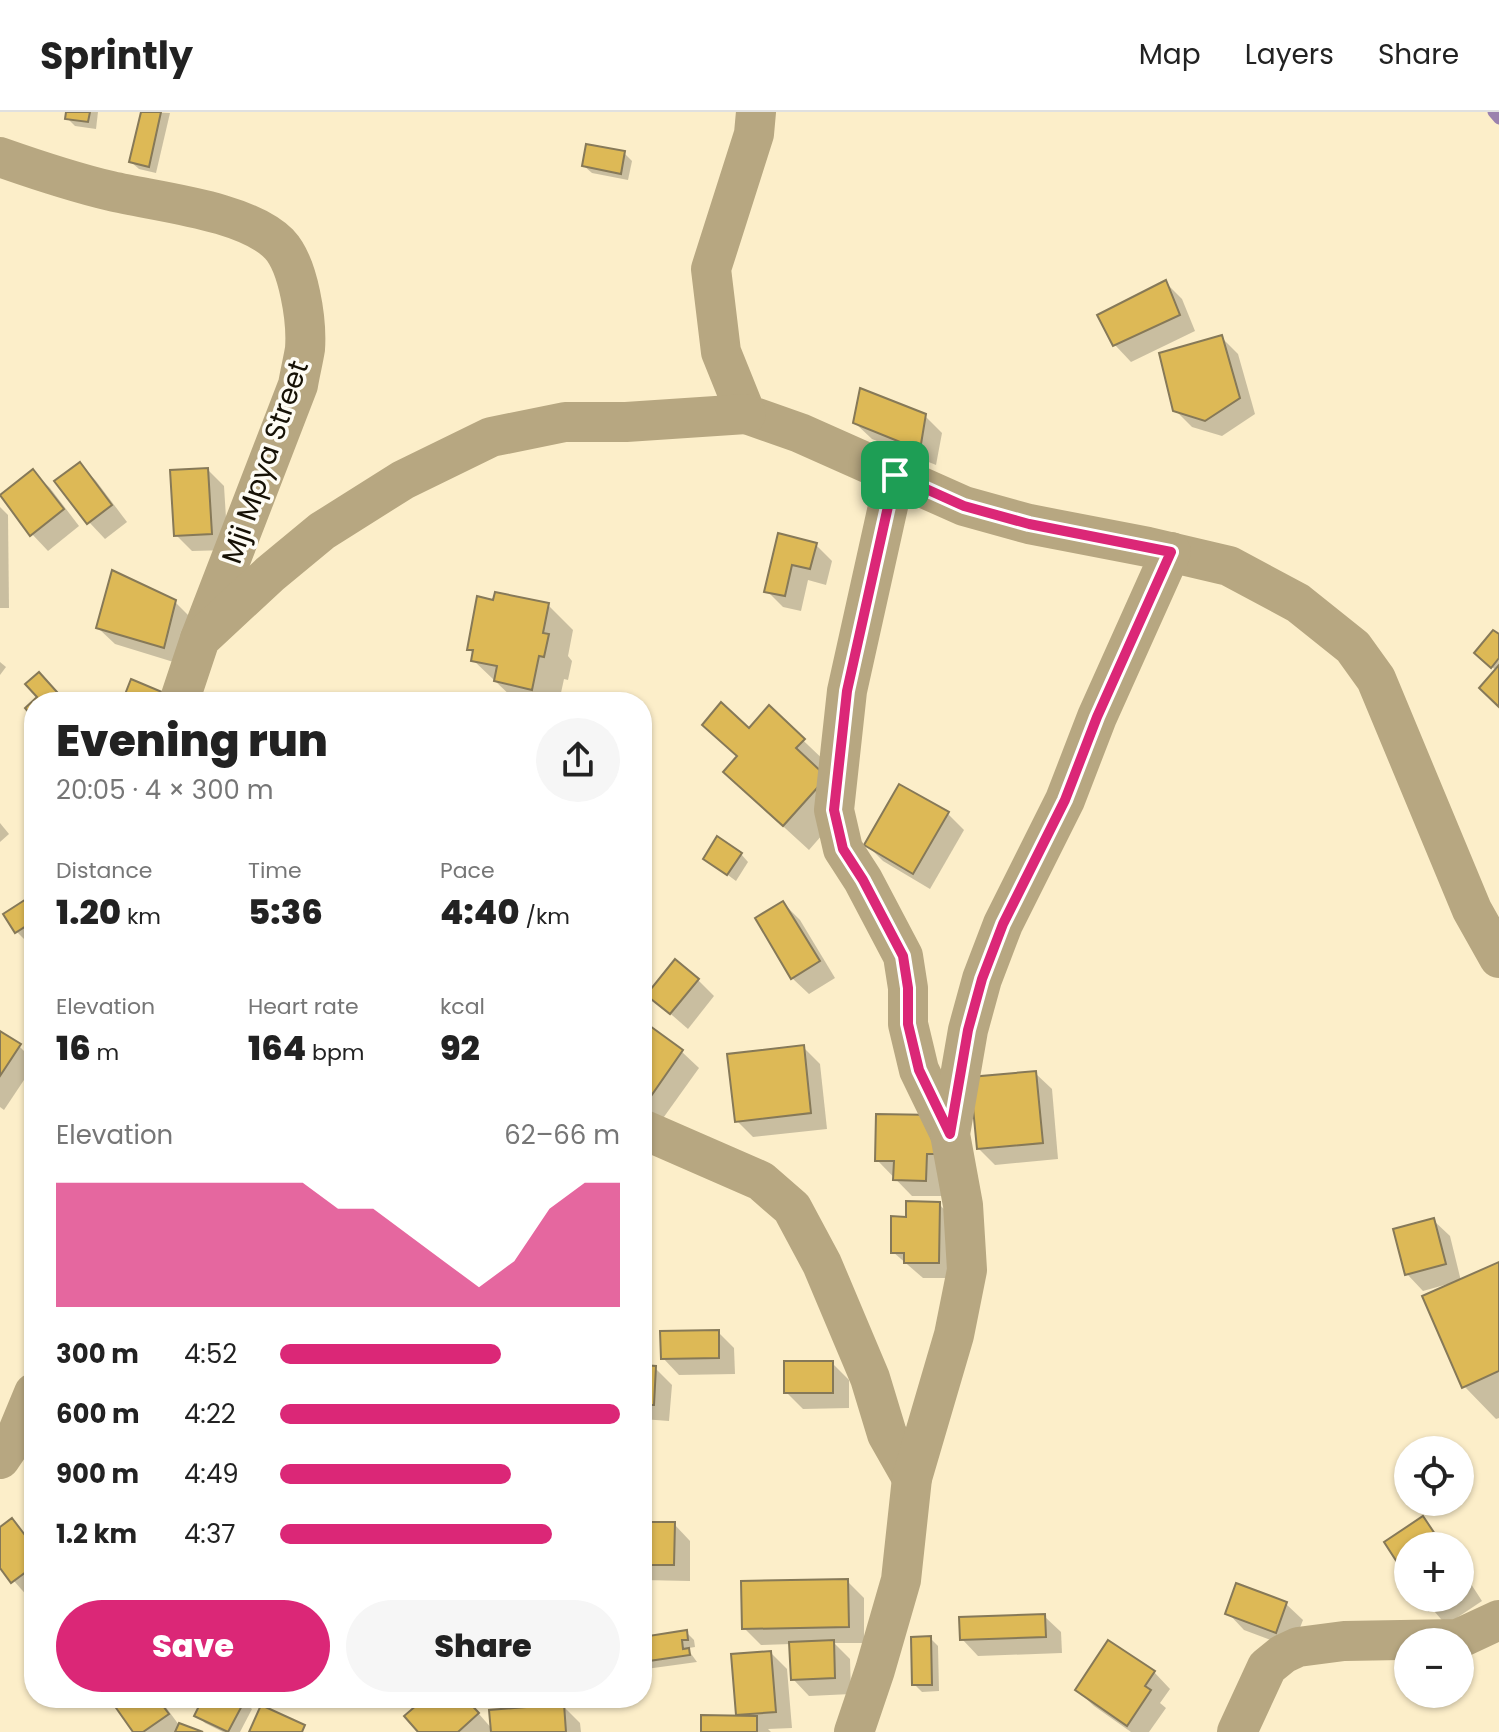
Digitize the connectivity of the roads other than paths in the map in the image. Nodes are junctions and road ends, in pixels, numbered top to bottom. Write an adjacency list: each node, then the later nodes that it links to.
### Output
1 (756, 112): 3 (street)
2 (0, 157): 6 (street, Mji Mpya Street)
3 (746, 414): 4 (street); 6 (street)
4 (895, 475): 5 (street); 10 (street)
5 (1171, 552): 8 (street); 10 (street)
6 (200, 639): 7 (street, Mji Mpya Street)
7 (182, 692)
8 (1499, 958)
9 (652, 1133): 13 (street)
10 (950, 1134): 13 (street)
11 (24, 1417): 12 (street)
12 (0, 1459)
13 (912, 1478): 15 (street)
14 (1499, 1620): 16 (street)
15 (854, 1732)
16 (1237, 1732)

